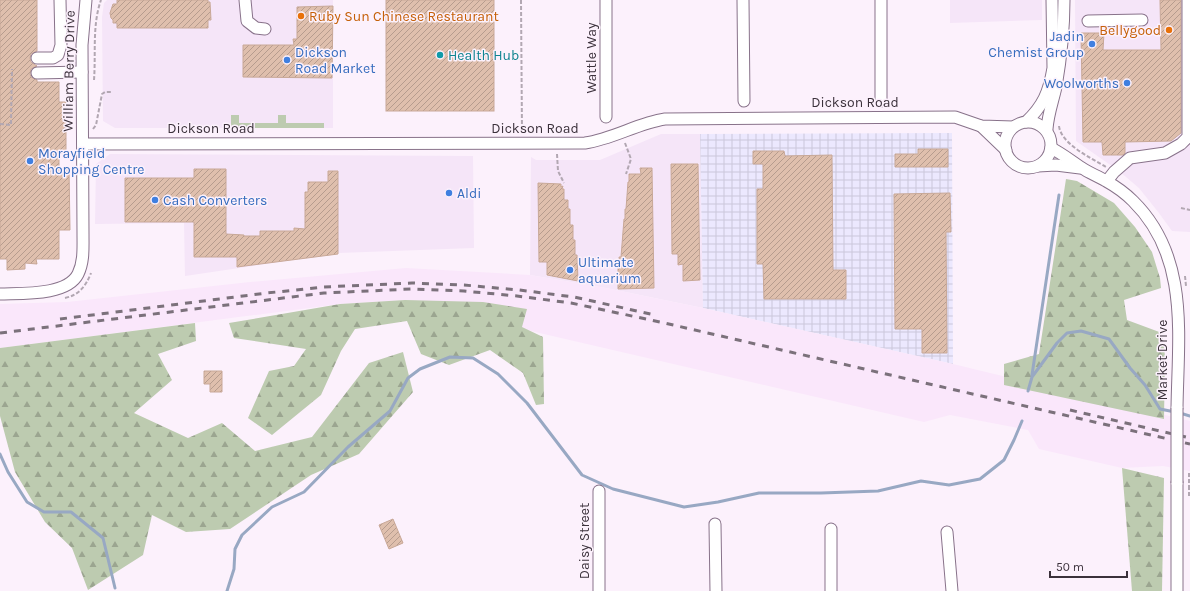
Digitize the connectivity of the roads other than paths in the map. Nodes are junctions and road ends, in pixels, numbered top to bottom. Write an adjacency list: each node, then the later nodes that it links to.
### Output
1 (60, 0): 13 (street)
2 (86, 0): 15 (street, William Berry Drive)
3 (245, 0): 12 (street)
4 (606, 0): 18 (street, Wattle Way)
5 (743, 0): 16 (street)
6 (881, 0): 17 (street)
7 (1052, 0): 19 (street)
8 (1064, 0): 22 (street)
9 (1188, 0): 28 (street)
10 (1142, 20): 11 (street)
11 (1088, 21)
12 (265, 29)
13 (37, 58)
14 (37, 72): 15 (street)
15 (82, 72): 23 (street, William Berry Drive)
16 (744, 101)
17 (881, 101)
18 (606, 117)
19 (1026, 122): 21 (street); 22 (street)
20 (981, 126): 21 (street, Dickson Road); 23 (street, Dickson Road); 25 (street, Dickson Road)
21 (1013, 127): 25 (street)
22 (1047, 129): 24 (street)
23 (83, 144): 29 (street, William Berry Drive)
24 (1051, 148): 26 (street); 27 (street, Market Drive)
25 (1006, 150): 26 (street)
26 (1038, 166): 27 (street, Market Drive)
27 (1082, 168): 28 (street, Market Drive)
28 (1108, 181): 38 (street, Market Drive, bridge)
29 (0, 294)
30 (599, 491): 34 (street, Daisy Street)
31 (715, 524): 35 (street)
32 (831, 529): 36 (street)
33 (947, 532): 37 (street)
34 (599, 591)
35 (716, 591)
36 (831, 591)
37 (952, 591)
38 (1177, 591)

